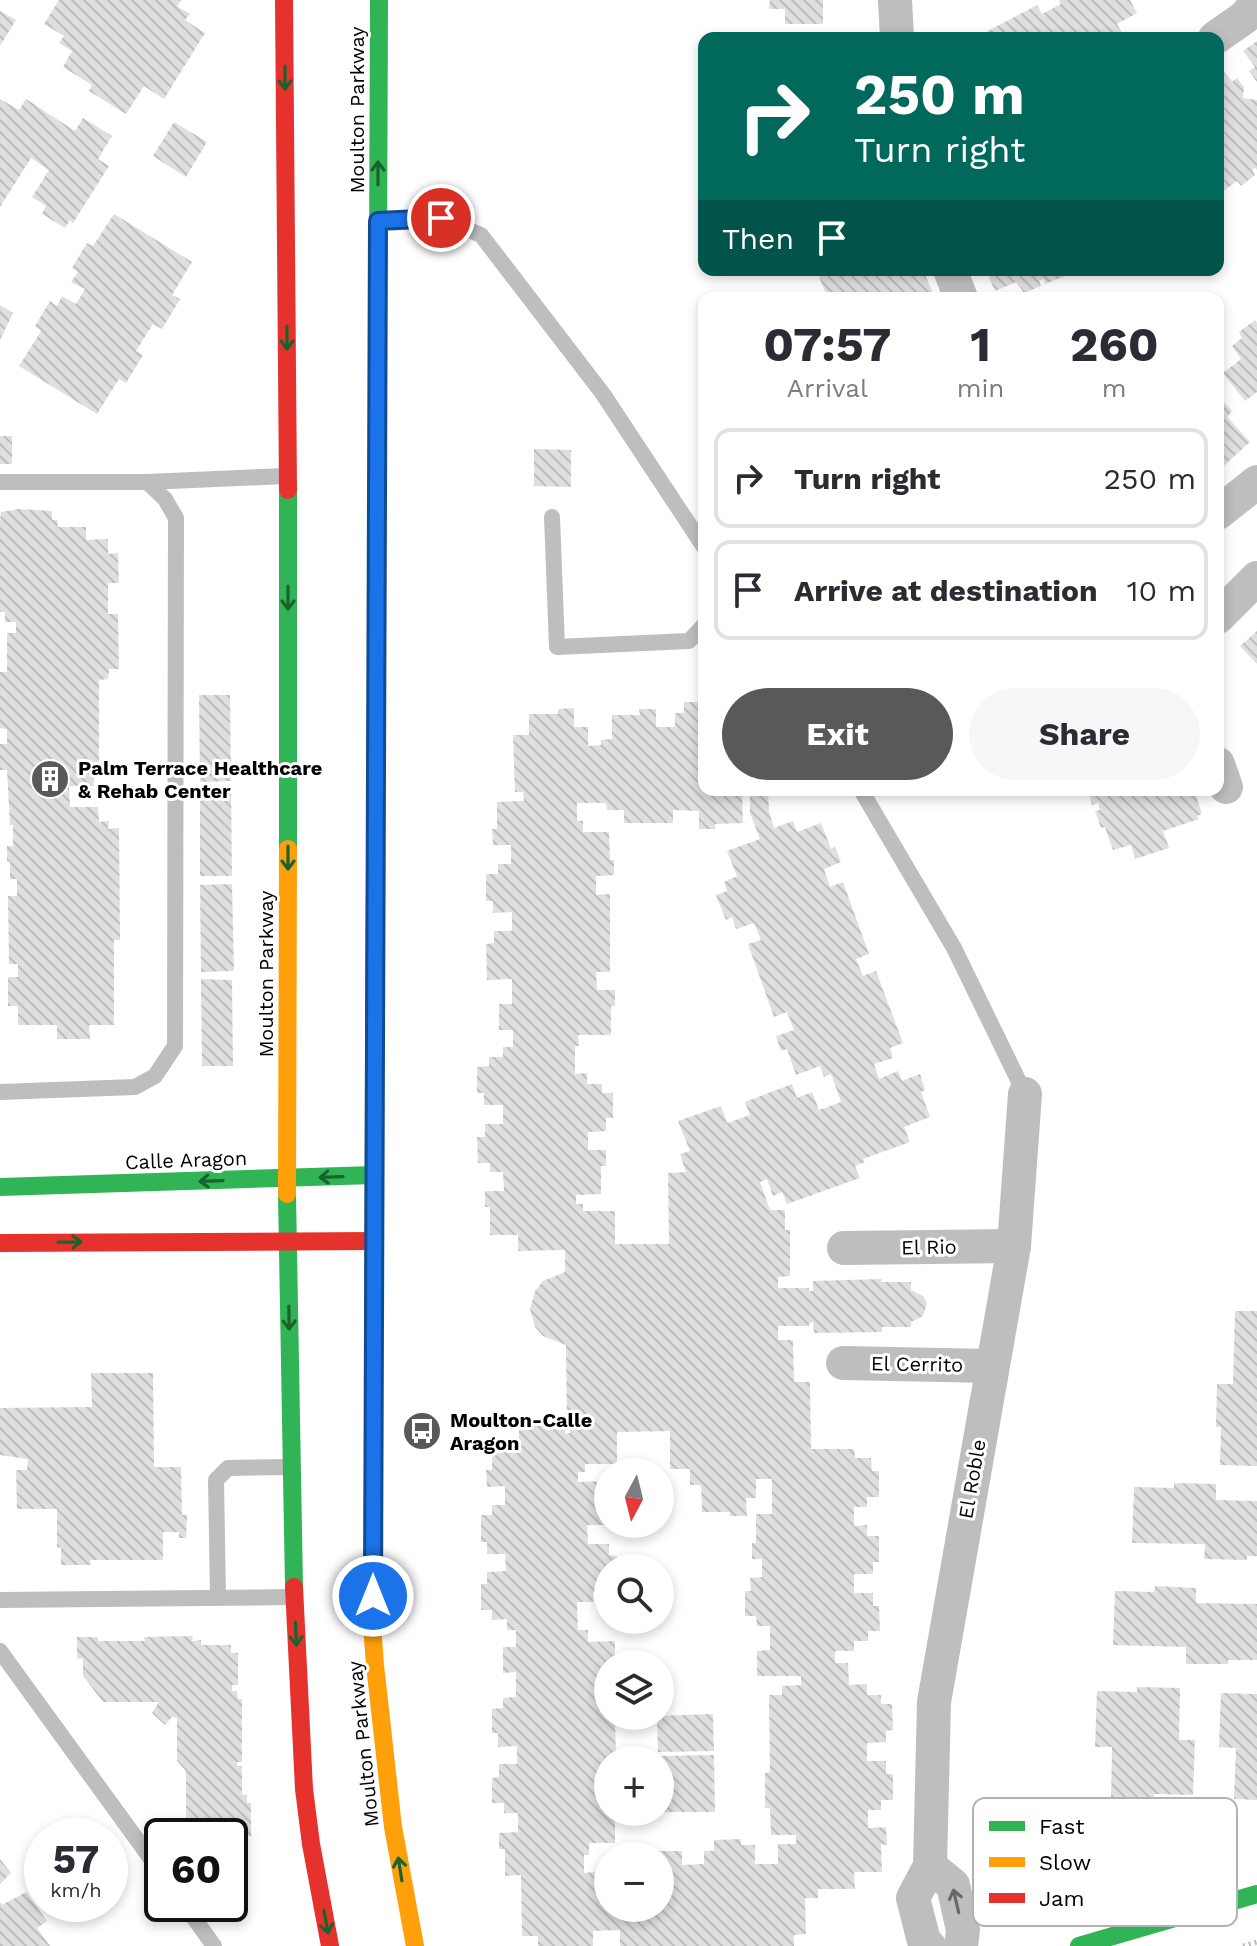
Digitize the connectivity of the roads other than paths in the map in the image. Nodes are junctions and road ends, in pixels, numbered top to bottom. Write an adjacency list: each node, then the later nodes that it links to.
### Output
1 (284, 0): 8 (main road, Moulton Parkway, one-way to 8)
2 (379, 0): 7 (main road, Moulton Parkway, one-way to 2)
3 (895, 0): 5 (street)
4 (1257, 2): 6 (street)
5 (897, 32)
6 (1224, 32)
7 (378, 221): 14 (lane); 21 (main road, Moulton Parkway)
8 (288, 476): 10 (lane); 22 (main road, Moulton Parkway, one-way to 22)
9 (0, 482): 10 (lane)
10 (147, 482): 19 (lane)
11 (1257, 482): 12 (street)
12 (1224, 508)
13 (552, 517): 17 (lane)
14 (698, 538)
15 (1257, 578): 16 (street)
16 (1224, 611)
17 (698, 631)
18 (865, 796): 20 (lane)
19 (0, 1092)
20 (1025, 1094): 27 (street, El Roble)
21 (374, 1175): 22 (main road, Calle Aragon, one-way to 22); 25 (main road, Moulton Parkway)
22 (289, 1179): 23 (main road, Calle Aragon, one-way to 23); 24 (main road, Moulton Parkway)
23 (0, 1187)
24 (287, 1240): 25 (main road); 26 (main road, one-way to 24); 31 (main road, Moulton Parkway, one-way to 31)
25 (374, 1241): 44 (main road, Moulton Parkway, one-way to 25)
26 (0, 1243)
27 (1014, 1246): 28 (street, El Rio); 30 (street, El Roble)
28 (844, 1248)
29 (843, 1363): 30 (street, El Cerrito)
30 (991, 1366): 37 (street, El Roble)
31 (291, 1467): 32 (lane); 33 (main road, Moulton Parkway)
32 (218, 1597): 33 (lane); 34 (lane)
33 (294, 1597): 43 (main road, Moulton Parkway, one-way to 43)
34 (0, 1600)
35 (0, 1651): 36 (lane)
36 (144, 1849)
37 (930, 1866): 45 (street, El Roble); 46 (street, one-way to 37)
38 (1257, 1894): 39 (main road)
39 (1237, 1900)
40 (197, 1922): 42 (lane)
41 (1147, 1926): 47 (main road)
42 (214, 1946)
43 (330, 1946)
44 (415, 1946)
45 (929, 1946)
46 (961, 1946)
47 (1079, 1946)

